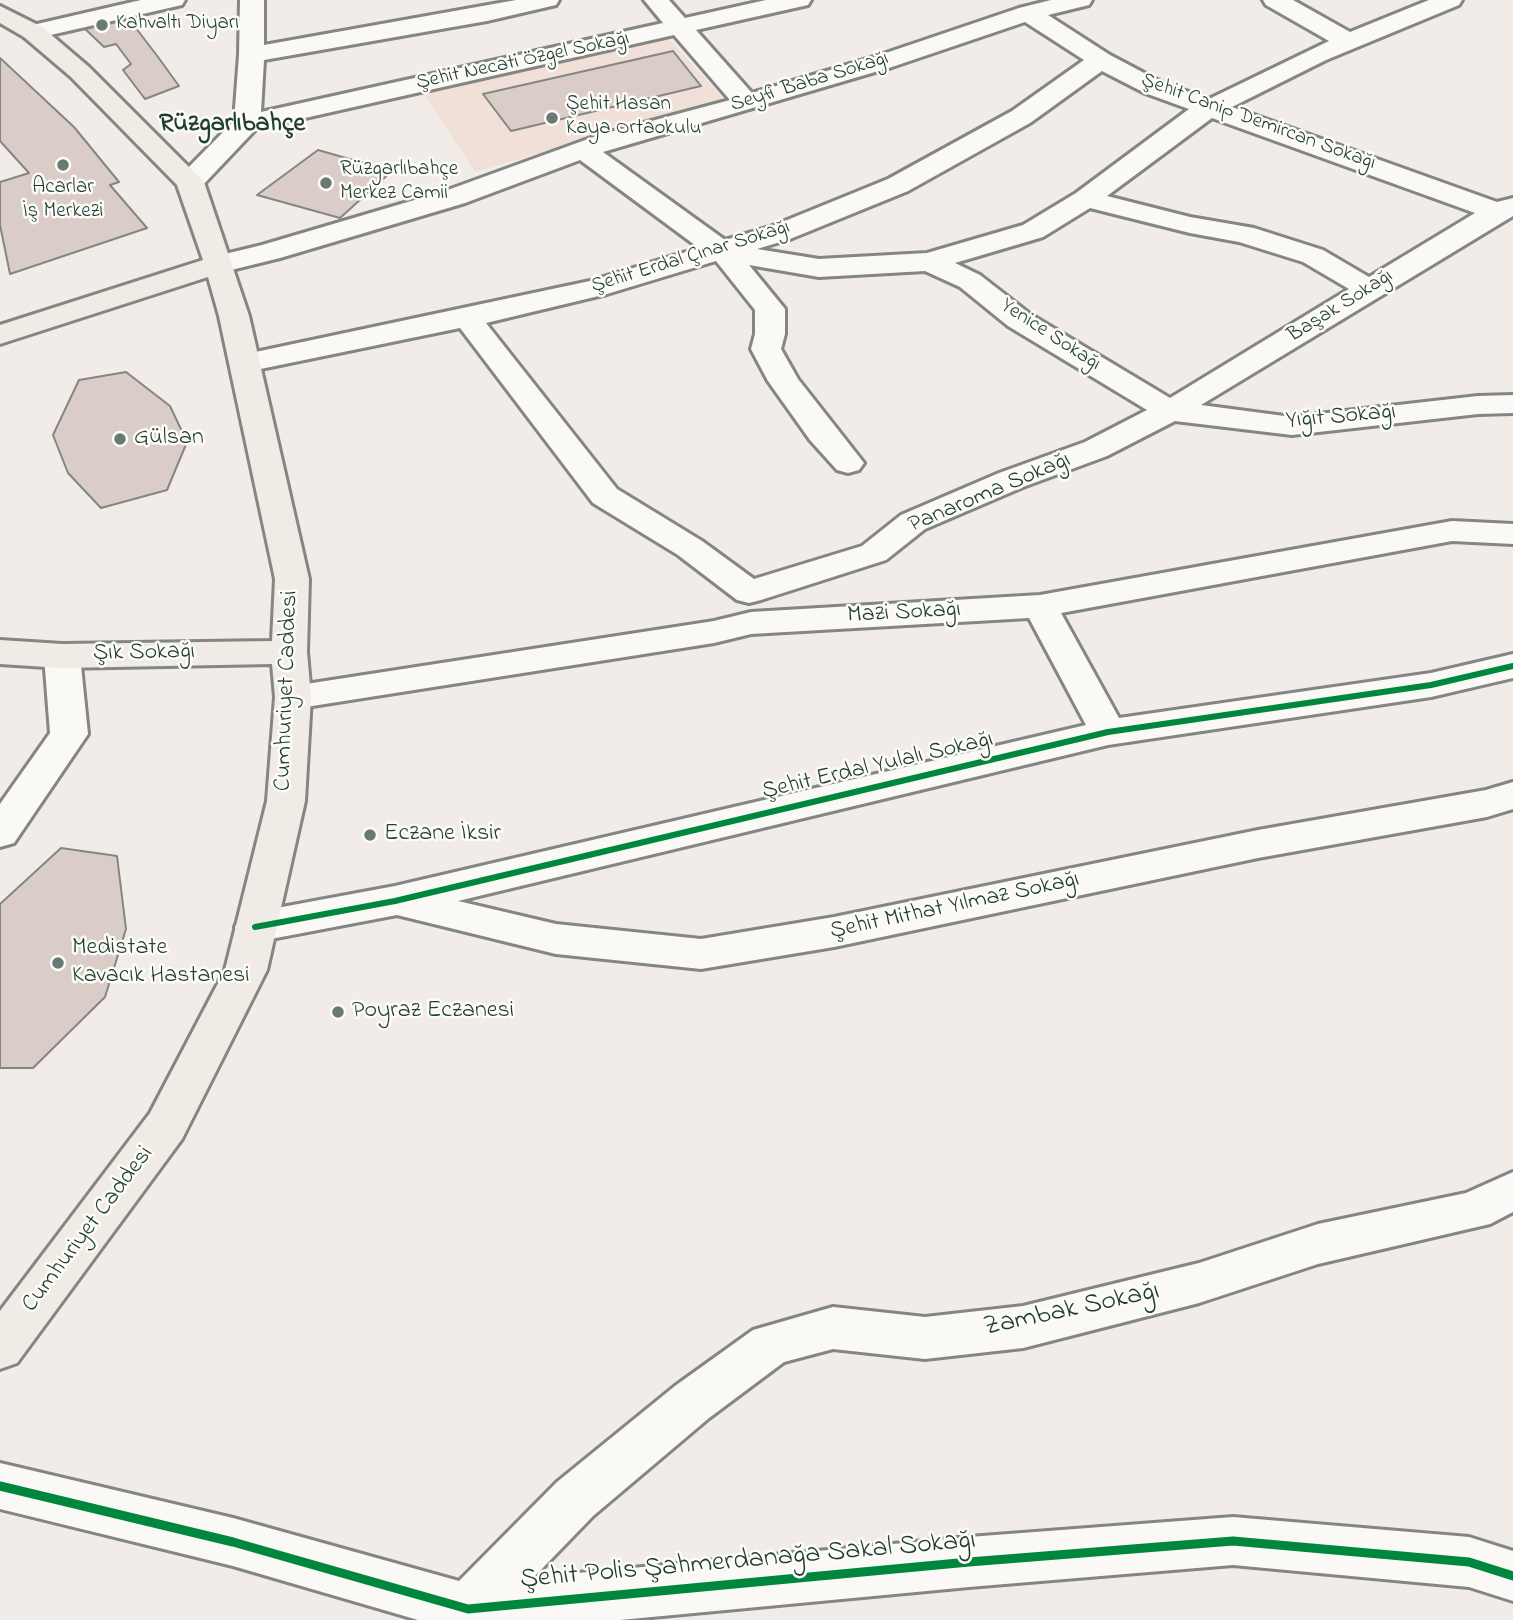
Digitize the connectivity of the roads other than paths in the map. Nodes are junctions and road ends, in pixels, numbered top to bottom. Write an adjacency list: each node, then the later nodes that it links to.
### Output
1 (173, 0): 12 (street)
2 (252, 0): 14 (street)
3 (547, 0): 14 (street)
4 (656, 0): 11 (street)
5 (799, 0): 11 (street, Şehit Necati Özgel Sokağı)
6 (1275, 0): 13 (street)
7 (1450, 0): 13 (street)
8 (1066, 1): 10 (street, Seyfi Baba Sokağı)
9 (0, 13): 12 (main road, Cumhuriyet Caddesi)
10 (1028, 13): 15 (street, Şehit Canip Demircan Sokağı); 16 (street, Seyfi Baba Sokağı)
11 (678, 28): 16 (street); 18 (street, Şehit Necati Özgel Sokağı)
12 (33, 32): 20 (main road, Cumhuriyet Caddesi)
13 (1349, 42): 17 (street)
14 (252, 55): 18 (street)
15 (1101, 60): 17 (street, Şehit Canip Demircan Sokağı); 23 (street, Şehit Erdal Çınar Sokağı)
16 (747, 103): 19 (street, Seyfi Baba Sokağı)
17 (1208, 109): 21 (street); 22 (street, Şehit Canip Demircan Sokağı)
18 (247, 123): 20 (street)
19 (584, 151): 23 (street); 25 (street, Seyfi Baba Sokağı)
20 (190, 182): 25 (main road, Cumhuriyet Caddesi)
21 (1086, 198): 24 (street); 26 (street)
22 (1505, 209): 26 (street, Başak Sokağı)
23 (723, 252): 24 (street); 27 (street, Şehit Erdal Çınar Sokağı); 32 (street)
24 (929, 262): 31 (street, Yenice Sokağı)
25 (219, 264): 28 (main road); 29 (main road, Cumhuriyet Caddesi)
26 (1369, 289): 31 (street, Başak Sokağı)
27 (467, 318): 29 (street, Şehit Erdal Çınar Sokağı); 35 (street)
28 (0, 335)
29 (246, 363): 37 (main road, Cumhuriyet Caddesi)
30 (1513, 404): 31 (street, Yığıt Sokağı)
31 (1170, 411): 35 (street, Panaroma Sokağı)
32 (849, 463)
33 (1513, 534): 34 (street, Mazi Sokağı)
34 (1040, 606): 35 (street, Mazi Sokağı); 41 (street)
35 (750, 607): 40 (street, Mazi Sokağı)
36 (0, 652): 38 (main road, Şık Sokağı)
37 (289, 652): 38 (main road, Şık Sokağı); 40 (main road, Cumhuriyet Caddesi)
38 (62, 656): 43 (street)
39 (1513, 666): 41 (street, Şehit Erdal Yulalı Sokağı)
40 (293, 697): 45 (main road, Cumhuriyet Caddesi)
41 (1108, 732): 44 (street, Şehit Erdal Yulalı Sokağı)
42 (1513, 795): 44 (street, Şehit Mithat Yılmaz Sokağı)
43 (0, 833)
44 (395, 901): 45 (street, Şehit Erdal Yulalı Sokağı)
45 (255, 927): 47 (main road, Cumhuriyet Caddesi)
46 (1513, 1191): 50 (street, Zambak Sokağı)
47 (0, 1348)
48 (0, 1486): 50 (street, Şehit Polis Şahmerdanağa Sakal Sokağı)
49 (1513, 1576): 50 (street, Şehit Polis Şahmerdanağa Sakal Sokağı)
50 (468, 1609)

